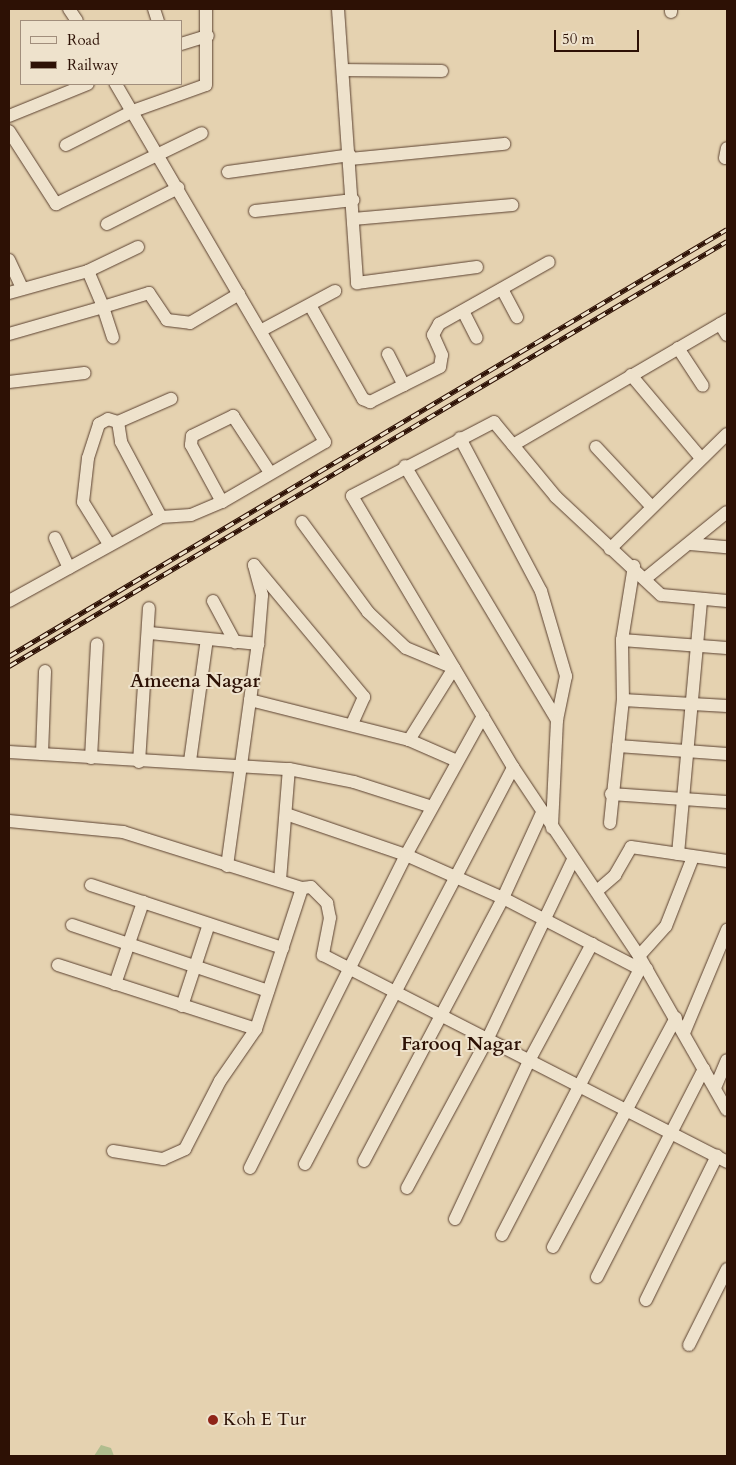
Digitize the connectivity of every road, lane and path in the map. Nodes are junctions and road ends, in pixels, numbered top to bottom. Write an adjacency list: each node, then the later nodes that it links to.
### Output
1 (206, 9): 3 (street)
2 (338, 9): 5 (street)
3 (208, 36): 4 (street); 9 (street)
4 (182, 44)
5 (343, 70): 6 (street); 16 (street)
6 (442, 71)
7 (86, 85): 10 (street)
8 (117, 85): 9 (street)
9 (133, 111): 14 (street); 15 (street)
10 (9, 116)
11 (9, 131): 15 (street)
12 (202, 133): 15 (street)
13 (504, 144): 16 (street)
14 (66, 145)
15 (156, 152): 18 (street)
16 (350, 157): 17 (street); 19 (street)
17 (228, 172)
18 (178, 188): 23 (street); 33 (street)
19 (353, 200): 21 (street); 22 (street)
20 (512, 205): 22 (street)
21 (255, 211)
22 (353, 219): 27 (street)
23 (107, 224)
24 (138, 247): 28 (street)
25 (9, 260): 29 (street)
26 (549, 262): 30 (street)
27 (477, 267)
28 (88, 271): 29 (street); 34 (street)
29 (22, 288): 32 (street)
30 (502, 289): 36 (street); 37 (street)
31 (335, 291): 35 (street)
32 (9, 293)
33 (239, 294): 34 (street); 39 (street)
34 (103, 307): 40 (street); 41 (street)
35 (311, 307): 39 (street); 48 (street)
36 (463, 311): 42 (street); 48 (street)
37 (517, 317)
38 (725, 326): 43 (street)
39 (262, 330): 58 (street)
40 (9, 334)
41 (113, 337)
42 (477, 338)
43 (678, 348): 46 (street); 49 (street)
44 (388, 354): 48 (street)
45 (84, 373): 47 (street)
46 (631, 375): 54 (street); 56 (street)
47 (9, 382)
48 (404, 385)
49 (703, 386)
50 (171, 399): 51 (street)
51 (118, 422): 62 (street); 65 (street)
52 (727, 434): 56 (street)
53 (460, 438): 54 (street); 57 (street); 92 (street)
54 (513, 445): 68 (street)
55 (596, 447): 60 (street)
56 (701, 458): 60 (street)
57 (404, 466): 85 (street); 92 (street)
58 (269, 471): 59 (street); 59 (street)
59 (222, 502): 62 (street)
60 (652, 507): 68 (street)
61 (727, 512): 66 (street)
62 (161, 517): 65 (street)
63 (302, 522): 85 (street)
64 (55, 538): 70 (street)
65 (109, 544): 70 (street)
66 (690, 544): 67 (street); 71 (street)
67 (727, 547)
68 (610, 549): 69 (street)
69 (634, 566): 71 (street); 79 (street)
70 (69, 568): 73 (street)
71 (646, 578): 72 (street)
72 (701, 598): 75 (street); 83 (street)
73 (9, 601)
74 (213, 601): 80 (street)
75 (727, 601)
76 (149, 608): 77 (street)
77 (150, 633): 78 (street); 102 (street)
78 (207, 639): 80 (street); 103 (street)
79 (622, 640): 83 (street); 88 (street)
80 (235, 642): 82 (street)
81 (97, 644): 100 (street)
82 (258, 644): 87 (street); 93 (street)
83 (696, 646): 84 (street); 89 (street)
84 (727, 648)
85 (454, 668): 91 (street); 94 (street)
86 (45, 671): 98 (street)
87 (250, 700): 93 (street); 104 (street)
88 (622, 700): 89 (street); 95 (street)
89 (690, 704): 90 (street); 97 (street)
90 (727, 706)
91 (483, 716): 101 (street); 105 (street)
92 (557, 720): 115 (street)
93 (352, 724): 94 (street)
94 (409, 740): 101 (street)
95 (618, 746): 97 (street); 107 (street)
96 (9, 752): 98 (street)
97 (688, 752): 99 (street); 108 (street)
98 (42, 754): 100 (street)
99 (727, 754)
100 (91, 758): 102 (street)
101 (455, 760): 110 (street)
102 (139, 762): 103 (street)
103 (190, 762): 104 (street)
104 (240, 765): 106 (street); 121 (street)
105 (513, 767): 111 (street); 122 (street)
106 (289, 769): 110 (street); 112 (street)
107 (611, 794): 108 (street); 114 (street)
108 (683, 800): 109 (street); 116 (street)
109 (727, 802)
110 (432, 807): 117 (street)
111 (542, 813): 115 (street); 127 (street)
112 (286, 814): 117 (street); 123 (street)
113 (9, 822): 121 (street)
114 (610, 823)
115 (552, 828): 119 (street)
116 (678, 854): 118 (street); 126 (street)
117 (406, 855): 122 (street); 139 (street)
118 (693, 858): 120 (street); 136 (street)
119 (572, 860): 126 (street); 129 (street)
120 (727, 861)
121 (227, 866): 123 (street)
122 (454, 878): 127 (street); 142 (street)
123 (280, 880): 125 (street)
124 (91, 885): 128 (street)
125 (302, 888): 135 (street); 139 (street)
126 (598, 890): 136 (street)
127 (503, 898): 129 (street); 145 (street)
128 (143, 902): 130 (street); 133 (street)
129 (546, 921): 134 (street); 149 (street)
130 (209, 924): 135 (street); 138 (street)
131 (72, 925): 133 (street)
132 (727, 930): 148 (street)
133 (128, 944): 138 (street); 141 (street)
134 (592, 944): 140 (street); 150 (street)
135 (283, 948): 143 (street)
136 (639, 956): 140 (street)
137 (58, 965): 141 (street)
138 (194, 966): 143 (street); 144 (street)
139 (351, 966): 142 (street); 162 (street)
140 (644, 969): 146 (street); 153 (street)
141 (115, 984): 144 (street)
142 (395, 989): 145 (street); 161 (street)
143 (268, 990): 147 (street)
144 (182, 1006): 147 (street)
145 (439, 1012): 149 (street); 160 (street)
146 (676, 1018): 148 (street); 155 (street)
147 (256, 1029): 158 (street)
148 (684, 1033): 152 (street)
149 (488, 1038): 150 (street); 163 (street)
150 (530, 1059): 153 (street); 164 (street)
151 (727, 1060): 154 (street)
152 (704, 1069): 154 (street); 157 (street)
153 (582, 1086): 155 (street); 165 (street)
154 (715, 1088): 156 (street)
155 (628, 1110): 157 (street); 166 (street)
156 (727, 1110)
157 (674, 1134): 159 (street); 168 (street)
158 (113, 1152)
159 (722, 1159): 169 (street)
160 (364, 1162)
161 (305, 1164)
162 (250, 1168)
163 (407, 1188)
164 (455, 1218)
165 (502, 1236)
166 (553, 1247)
167 (727, 1269): 170 (street)
168 (597, 1277)
169 (646, 1300)
170 (689, 1345)

